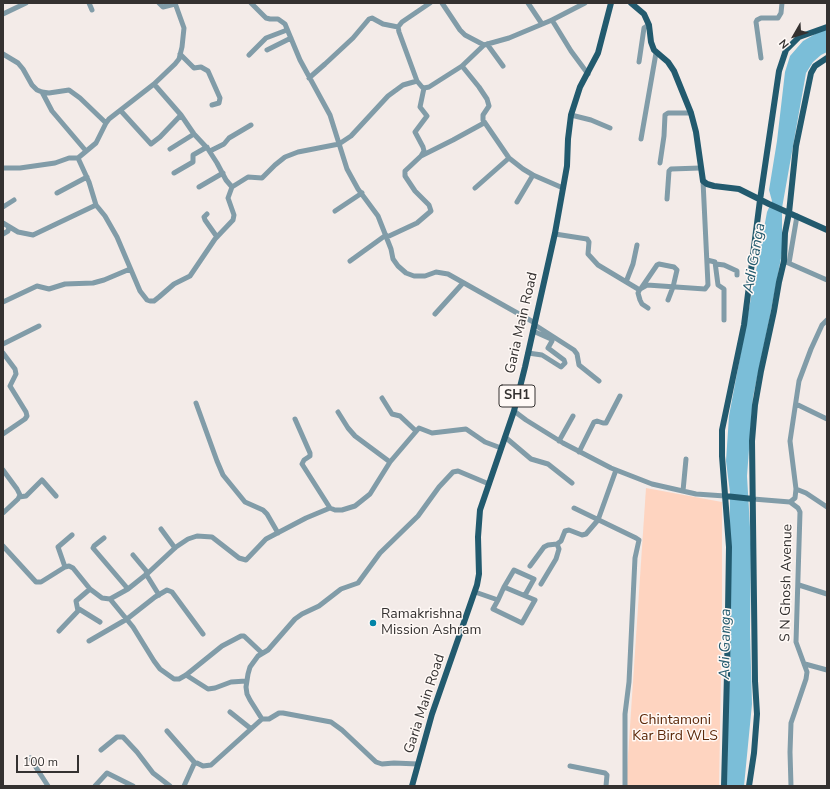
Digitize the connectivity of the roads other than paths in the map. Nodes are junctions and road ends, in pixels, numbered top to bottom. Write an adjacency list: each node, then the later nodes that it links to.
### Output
1 (26, 3): 13 (street)
2 (89, 3): 14 (street)
3 (159, 3): 4 (street)
4 (175, 3): 27 (street)
5 (251, 3): 21 (street)
6 (430, 3): 19 (street)
7 (442, 3): 23 (street)
8 (528, 3): 17 (street)
9 (585, 3): 16 (street)
10 (611, 3): 34 (main road, Garia Main Road / SH1)
11 (631, 3): 18 (main road)
12 (782, 3): 29 (street)
13 (15, 5): 15 (street)
14 (92, 10)
15 (3, 14)
16 (552, 20): 17 (street); 34 (street)
17 (542, 24): 23 (street)
18 (649, 25): 25 (main road); 31 (street)
19 (398, 27): 35 (street); 36 (street)
20 (827, 27): 74 (main road)
21 (288, 30): 22 (street); 28 (street)
22 (290, 38): 24 (street); 35 (street)
23 (485, 44): 32 (street); 33 (street)
24 (267, 50)
25 (656, 53): 42 (main road); 50 (street)
26 (3, 54): 39 (street)
27 (180, 54): 37 (street); 40 (street)
28 (249, 55)
29 (762, 58)
30 (827, 58): 79 (main road)
31 (639, 62)
32 (462, 66): 38 (street); 46 (street)
33 (503, 66)
34 (588, 74): 44 (main road, Garia Main Road / SH1)
35 (309, 78): 51 (street)
36 (417, 81): 38 (street); 51 (street)
37 (154, 84): 41 (street); 43 (street)
38 (424, 88): 55 (street)
39 (42, 92): 45 (street); 54 (street)
40 (212, 105)
41 (121, 111): 43 (street); 45 (street)
42 (691, 113): 58 (street); 60 (main road)
43 (181, 115): 49 (street)
44 (571, 115): 48 (street); 69 (main road, Garia Main Road / SH1)
45 (106, 123): 54 (street)
46 (484, 123): 55 (street); 57 (street)
47 (251, 125): 53 (street)
48 (610, 128)
49 (194, 134): 52 (street); 53 (street)
50 (641, 139)
51 (339, 144): 67 (street); 71 (street)
52 (170, 149)
53 (208, 149): 61 (street); 62 (street)
54 (86, 151): 56 (street)
55 (421, 156): 87 (street)
56 (78, 158): 59 (street); 64 (street)
57 (509, 158): 63 (street); 68 (street)
58 (660, 163)
59 (3, 168)
60 (700, 168): 65 (main road); 72 (street)
61 (174, 173)
62 (223, 173): 66 (street); 67 (street)
63 (533, 175): 69 (street); 75 (street)
64 (87, 177): 70 (street); 76 (street)
65 (703, 181): 74 (main road); 90 (street)
66 (199, 187)
67 (232, 187): 88 (street)
68 (475, 188)
69 (563, 188): 86 (main road, Garia Main Road / SH1)
70 (57, 192)
71 (362, 193): 78 (street); 87 (street)
72 (667, 199)
73 (14, 200): 77 (street)
74 (760, 200): 79 (main road); 137 (main road)
75 (517, 202)
76 (96, 205): 83 (street); 94 (street)
77 (3, 207)
78 (335, 211)
79 (786, 211): 81 (main road); 92 (main road)
80 (207, 214): 88 (street)
81 (797, 216): 84 (main road); 92 (street)
82 (3, 223): 83 (street)
83 (9, 227): 85 (street)
84 (827, 230)
85 (3, 234)
86 (555, 234): 98 (street); 108 (main road, Garia Main Road / SH1)
87 (386, 236): 91 (street); 97 (street)
88 (217, 237): 94 (street)
89 (638, 245): 98 (street)
90 (707, 260): 93 (street); 99 (street)
91 (350, 261)
92 (786, 262): 96 (street); 139 (main road)
93 (716, 264): 95 (street); 105 (street)
94 (130, 269): 102 (street)
95 (737, 275)
96 (827, 280)
97 (463, 282): 104 (street); 108 (street)
98 (626, 282): 100 (street)
99 (674, 287): 100 (street); 100 (street); 101 (street)
100 (641, 288): 103 (street)
101 (668, 300)
102 (3, 302)
103 (648, 308)
104 (435, 314)
105 (724, 320)
106 (827, 320): 116 (street)
107 (39, 326): 109 (street)
108 (534, 326): 111 (main road, Garia Main Road / SH1); 111 (street); 112 (street)
109 (3, 344)
110 (3, 353): 123 (street)
111 (528, 353): 117 (main road, Garia Main Road / SH1)
112 (598, 381)
113 (620, 396): 127 (street)
114 (382, 398): 122 (street)
115 (196, 403): 147 (street)
116 (796, 404): 121 (street); 134 (street)
117 (514, 411): 124 (main road, Garia Main Road / SH1); 125 (street)
118 (338, 412): 129 (street)
119 (574, 416): 125 (street)
120 (295, 419): 142 (street)
121 (827, 419)
122 (416, 431): 126 (street); 129 (street)
123 (3, 434)
124 (505, 437): 126 (main road, Garia Main Road / SH1); 132 (street)
125 (560, 441): 127 (street)
126 (501, 448): 133 (main road, Garia Main Road / SH1)
127 (579, 452): 131 (street)
128 (686, 459): 135 (street)
129 (390, 462): 142 (street)
130 (3, 470): 138 (street)
131 (616, 470): 135 (street); 145 (street)
132 (572, 483)
133 (489, 484): 162 (main road, Garia Main Road / SH1); 174 (street)
134 (796, 489): 140 (street); 141 (street)
135 (683, 491): 137 (street)
136 (56, 496): 138 (street)
137 (725, 496): 139 (main road); 196 (main road)
138 (19, 497): 144 (street)
139 (753, 499): 140 (street); 197 (main road)
140 (790, 502): 158 (street, S N Ghosh Avenue)
141 (827, 507)
142 (330, 508): 147 (street)
143 (574, 508): 145 (street)
144 (3, 513)
145 (598, 520): 150 (street); 195 (street)
146 (161, 530): 152 (street)
147 (278, 533): 152 (street)
148 (72, 535): 155 (street)
149 (104, 538): 161 (street)
150 (558, 544): 154 (street); 157 (street)
151 (3, 546): 155 (street)
152 (175, 548): 156 (street)
153 (133, 555): 156 (street)
154 (530, 566)
155 (65, 567): 160 (street)
156 (147, 574): 161 (street); 164 (street)
157 (540, 584)
158 (799, 585): 163 (street); 175 (street, S N Ghosh Avenue)
159 (504, 587): 165 (street); 165 (street); 167 (street)
160 (90, 589): 166 (street); 168 (street)
161 (128, 589): 166 (street)
162 (475, 592): 167 (street); 186 (main road, Garia Main Road / SH1)
163 (827, 594)
164 (160, 595): 169 (street); 172 (street)
165 (525, 596): 167 (street)
166 (110, 599): 169 (street)
167 (498, 600)
168 (79, 609): 170 (street); 171 (street)
169 (127, 619): 173 (street); 177 (street)
170 (100, 622)
171 (59, 631)
172 (203, 634)
173 (89, 641)
174 (262, 653): 177 (street); 178 (street)
175 (805, 664): 176 (street); 198 (street, S N Ghosh Avenue)
176 (827, 670)
177 (186, 675): 178 (street)
178 (246, 681): 180 (street)
179 (230, 712): 181 (street)
180 (262, 719): 181 (street); 186 (street)
181 (250, 728): 185 (street)
182 (167, 731): 185 (street)
183 (101, 750): 191 (street)
184 (30, 758): 188 (street)
185 (196, 763): 192 (street)
186 (418, 764): 193 (main road, Garia Main Road / SH1)
187 (570, 766): 194 (street)
188 (48, 786)
189 (95, 786): 190 (street)
190 (133, 786)
191 (170, 786)
192 (184, 786)
193 (412, 786)
194 (606, 786)
195 (625, 786)
196 (724, 786)
197 (749, 786)
198 (791, 786)

